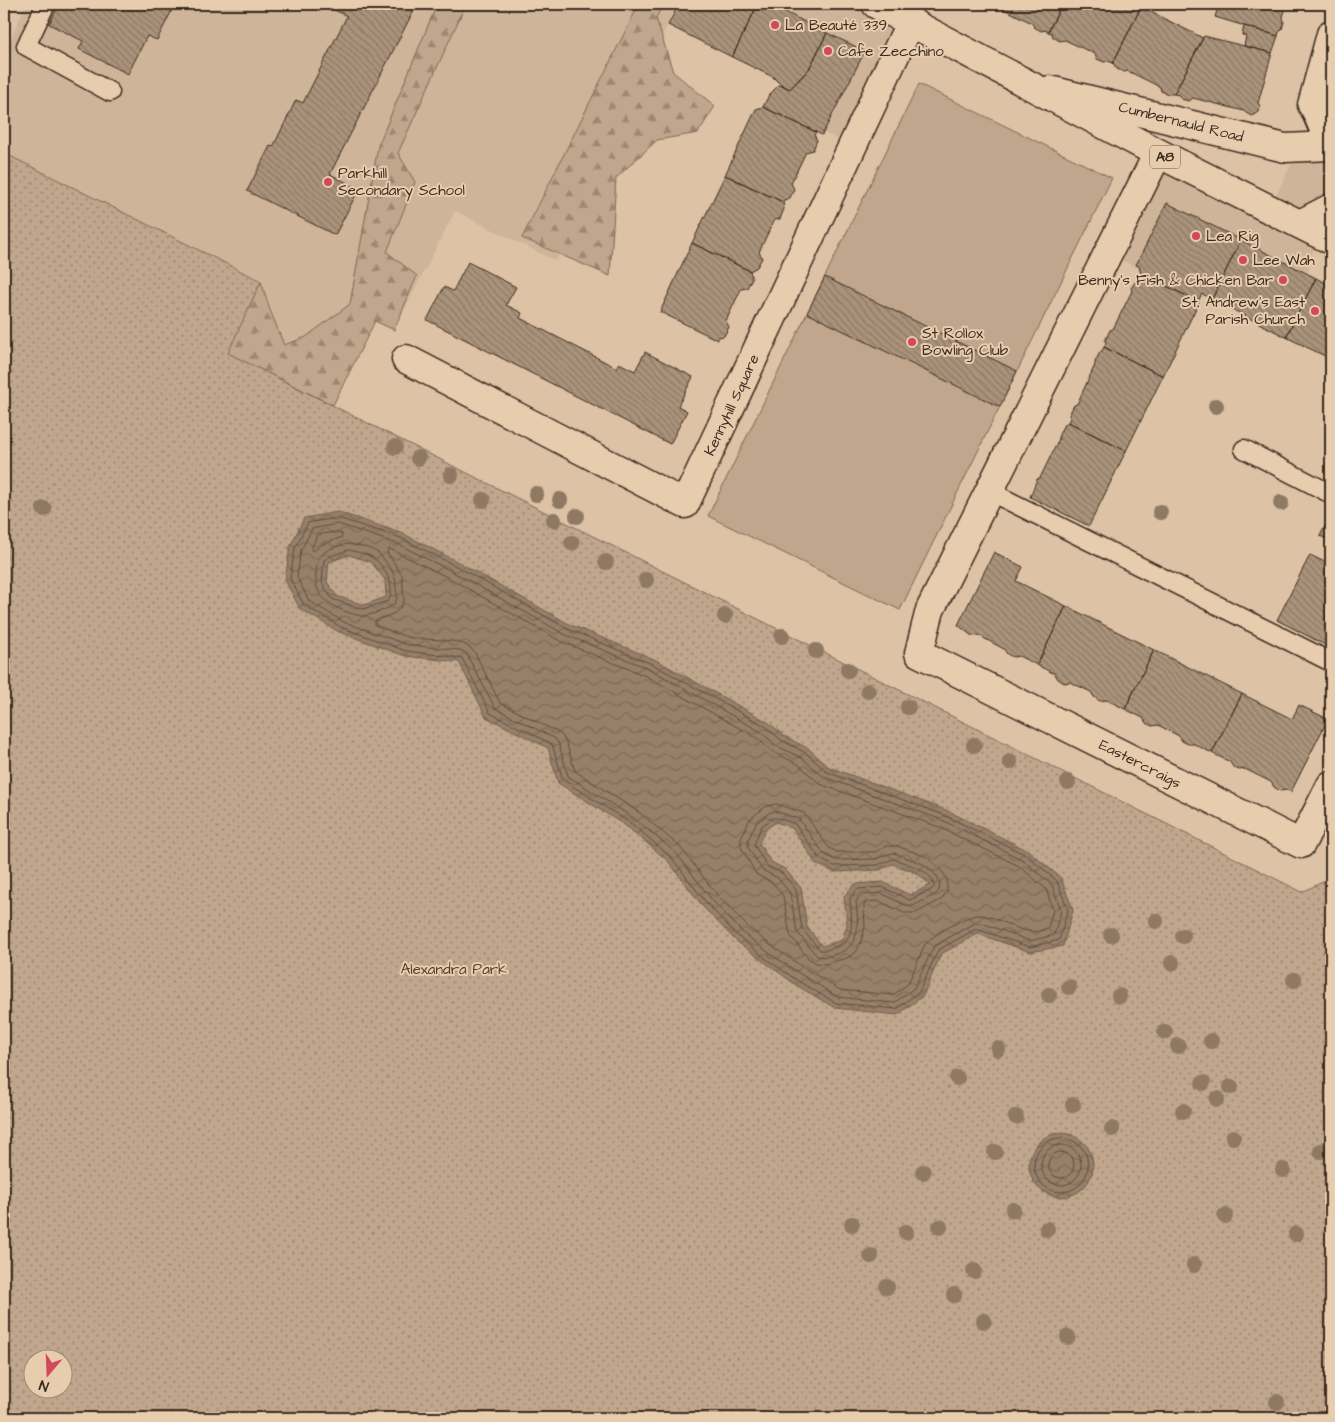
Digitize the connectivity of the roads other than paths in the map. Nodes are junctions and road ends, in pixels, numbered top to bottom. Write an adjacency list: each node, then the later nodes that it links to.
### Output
1 (46, 4): 6 (lane)
2 (876, 4): 3 (street, Cumbernauld Road / A8)
3 (911, 22): 5 (street, Cumbernauld Road / A8); 13 (street, Kennyhill Square)
4 (1331, 34): 7 (street)
5 (1031, 86): 8 (street, Cumbernauld Road); 9 (street, Cumbernauld Road / A8)
6 (110, 92)
7 (1312, 105): 8 (street)
8 (1331, 147)
9 (1158, 153): 11 (street, Cumbernauld Road / A8); 15 (street)
10 (1331, 208): 11 (street)
11 (1300, 224): 12 (street, A8)
12 (1331, 240)
13 (406, 360)
14 (1244, 449): 16 (lane)
15 (989, 491): 17 (lane); 18 (street, Eastercraigs)
16 (1331, 494)
17 (1331, 662)
18 (1331, 785)

